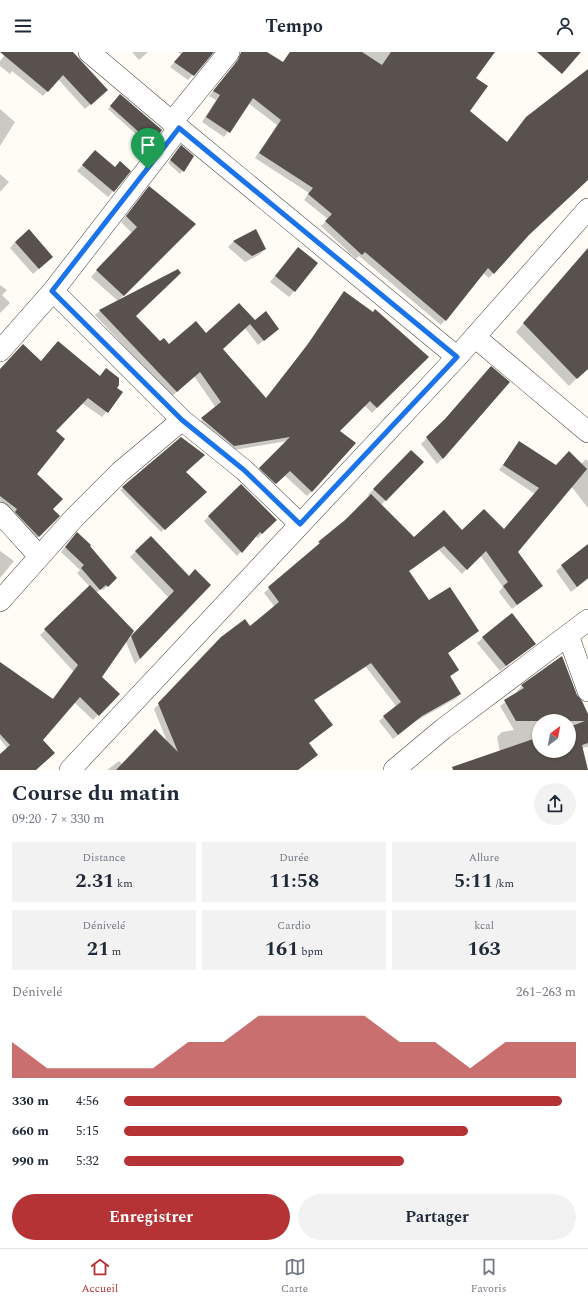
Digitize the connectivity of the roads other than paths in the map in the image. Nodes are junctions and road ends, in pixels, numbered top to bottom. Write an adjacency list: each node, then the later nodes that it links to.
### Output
1 (89, 52): 3 (street)
2 (229, 52): 3 (street)
3 (176, 125): 5 (street); 8 (street)
4 (588, 209): 6 (street)
5 (52, 291): 7 (street); 9 (street)
6 (475, 336): 8 (street); 10 (street)
7 (0, 351)
8 (457, 357): 12 (street)
9 (182, 420): 12 (street); 13 (street)
10 (588, 432)
11 (0, 513): 13 (street)
12 (300, 524): 18 (street)
13 (39, 556): 14 (street)
14 (0, 601)
15 (588, 620): 16 (street)
16 (568, 635): 17 (street); 19 (street)
17 (588, 691)
18 (70, 770)
19 (394, 770)

